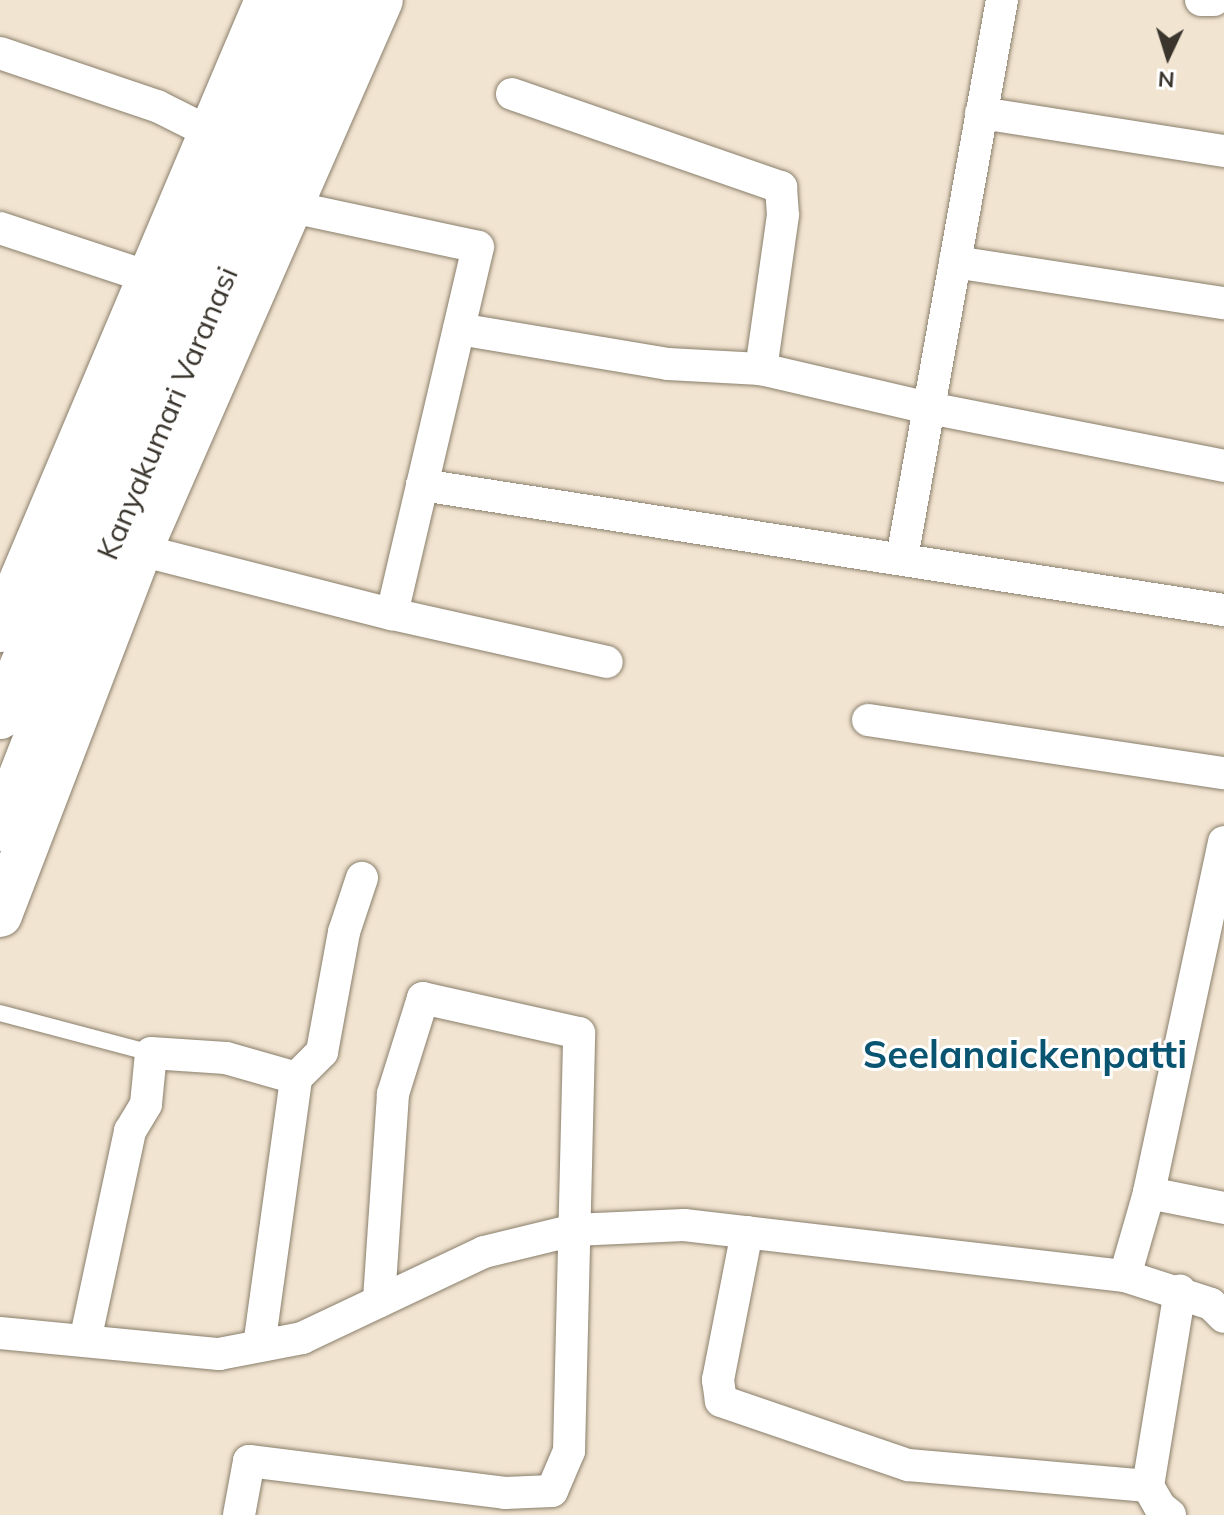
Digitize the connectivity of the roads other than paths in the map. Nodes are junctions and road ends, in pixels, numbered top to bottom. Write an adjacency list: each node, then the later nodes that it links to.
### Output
1 (267, 0): 11 (main road)
2 (304, 0): 29 (main road)
3 (341, 0): 32 (main road, Kanyakumari Varanasi)
4 (381, 0): 13 (main road)
5 (1002, 0): 10 (street)
6 (1201, 0): 7 (street)
7 (1214, 0)
8 (0, 53): 11 (street)
9 (512, 94): 19 (street)
10 (981, 113): 12 (street); 15 (street)
11 (209, 132): 16 (main road)
12 (1224, 151)
13 (292, 207): 18 (street); 23 (main road)
14 (0, 228): 16 (street)
15 (955, 262): 17 (street); 20 (street)
16 (148, 277): 27 (main road)
17 (1224, 303)
18 (459, 329): 19 (street); 22 (street)
19 (761, 369): 20 (street)
20 (929, 408): 21 (street); 24 (street)
21 (1224, 466)
22 (422, 485): 24 (street); 26 (street)
23 (140, 550): 26 (street); 35 (main road)
24 (902, 558): 25 (street)
25 (1224, 610)
26 (392, 614): 28 (street)
27 (0, 630)
28 (607, 662)
29 (0, 717)
30 (868, 720): 31 (street)
31 (1224, 773)
32 (0, 829)
33 (1224, 842): 39 (street)
34 (362, 878): 38 (street)
35 (0, 915)
36 (0, 1013): 37 (lane)
37 (151, 1053): 38 (street); 48 (street)
38 (296, 1078): 49 (street)
39 (1149, 1193): 40 (street); 43 (street)
40 (1224, 1208)
41 (574, 1230): 42 (street); 45 (street); 45 (street); 51 (street)
42 (747, 1232): 43 (street); 50 (street)
43 (1125, 1276): 44 (street)
44 (1180, 1291): 46 (street); 50 (street)
45 (379, 1302): 49 (street)
46 (1224, 1317)
47 (0, 1333): 48 (street)
48 (85, 1341): 49 (street)
49 (259, 1346)
50 (1148, 1486): 52 (street)
51 (239, 1515)
52 (1170, 1515)

